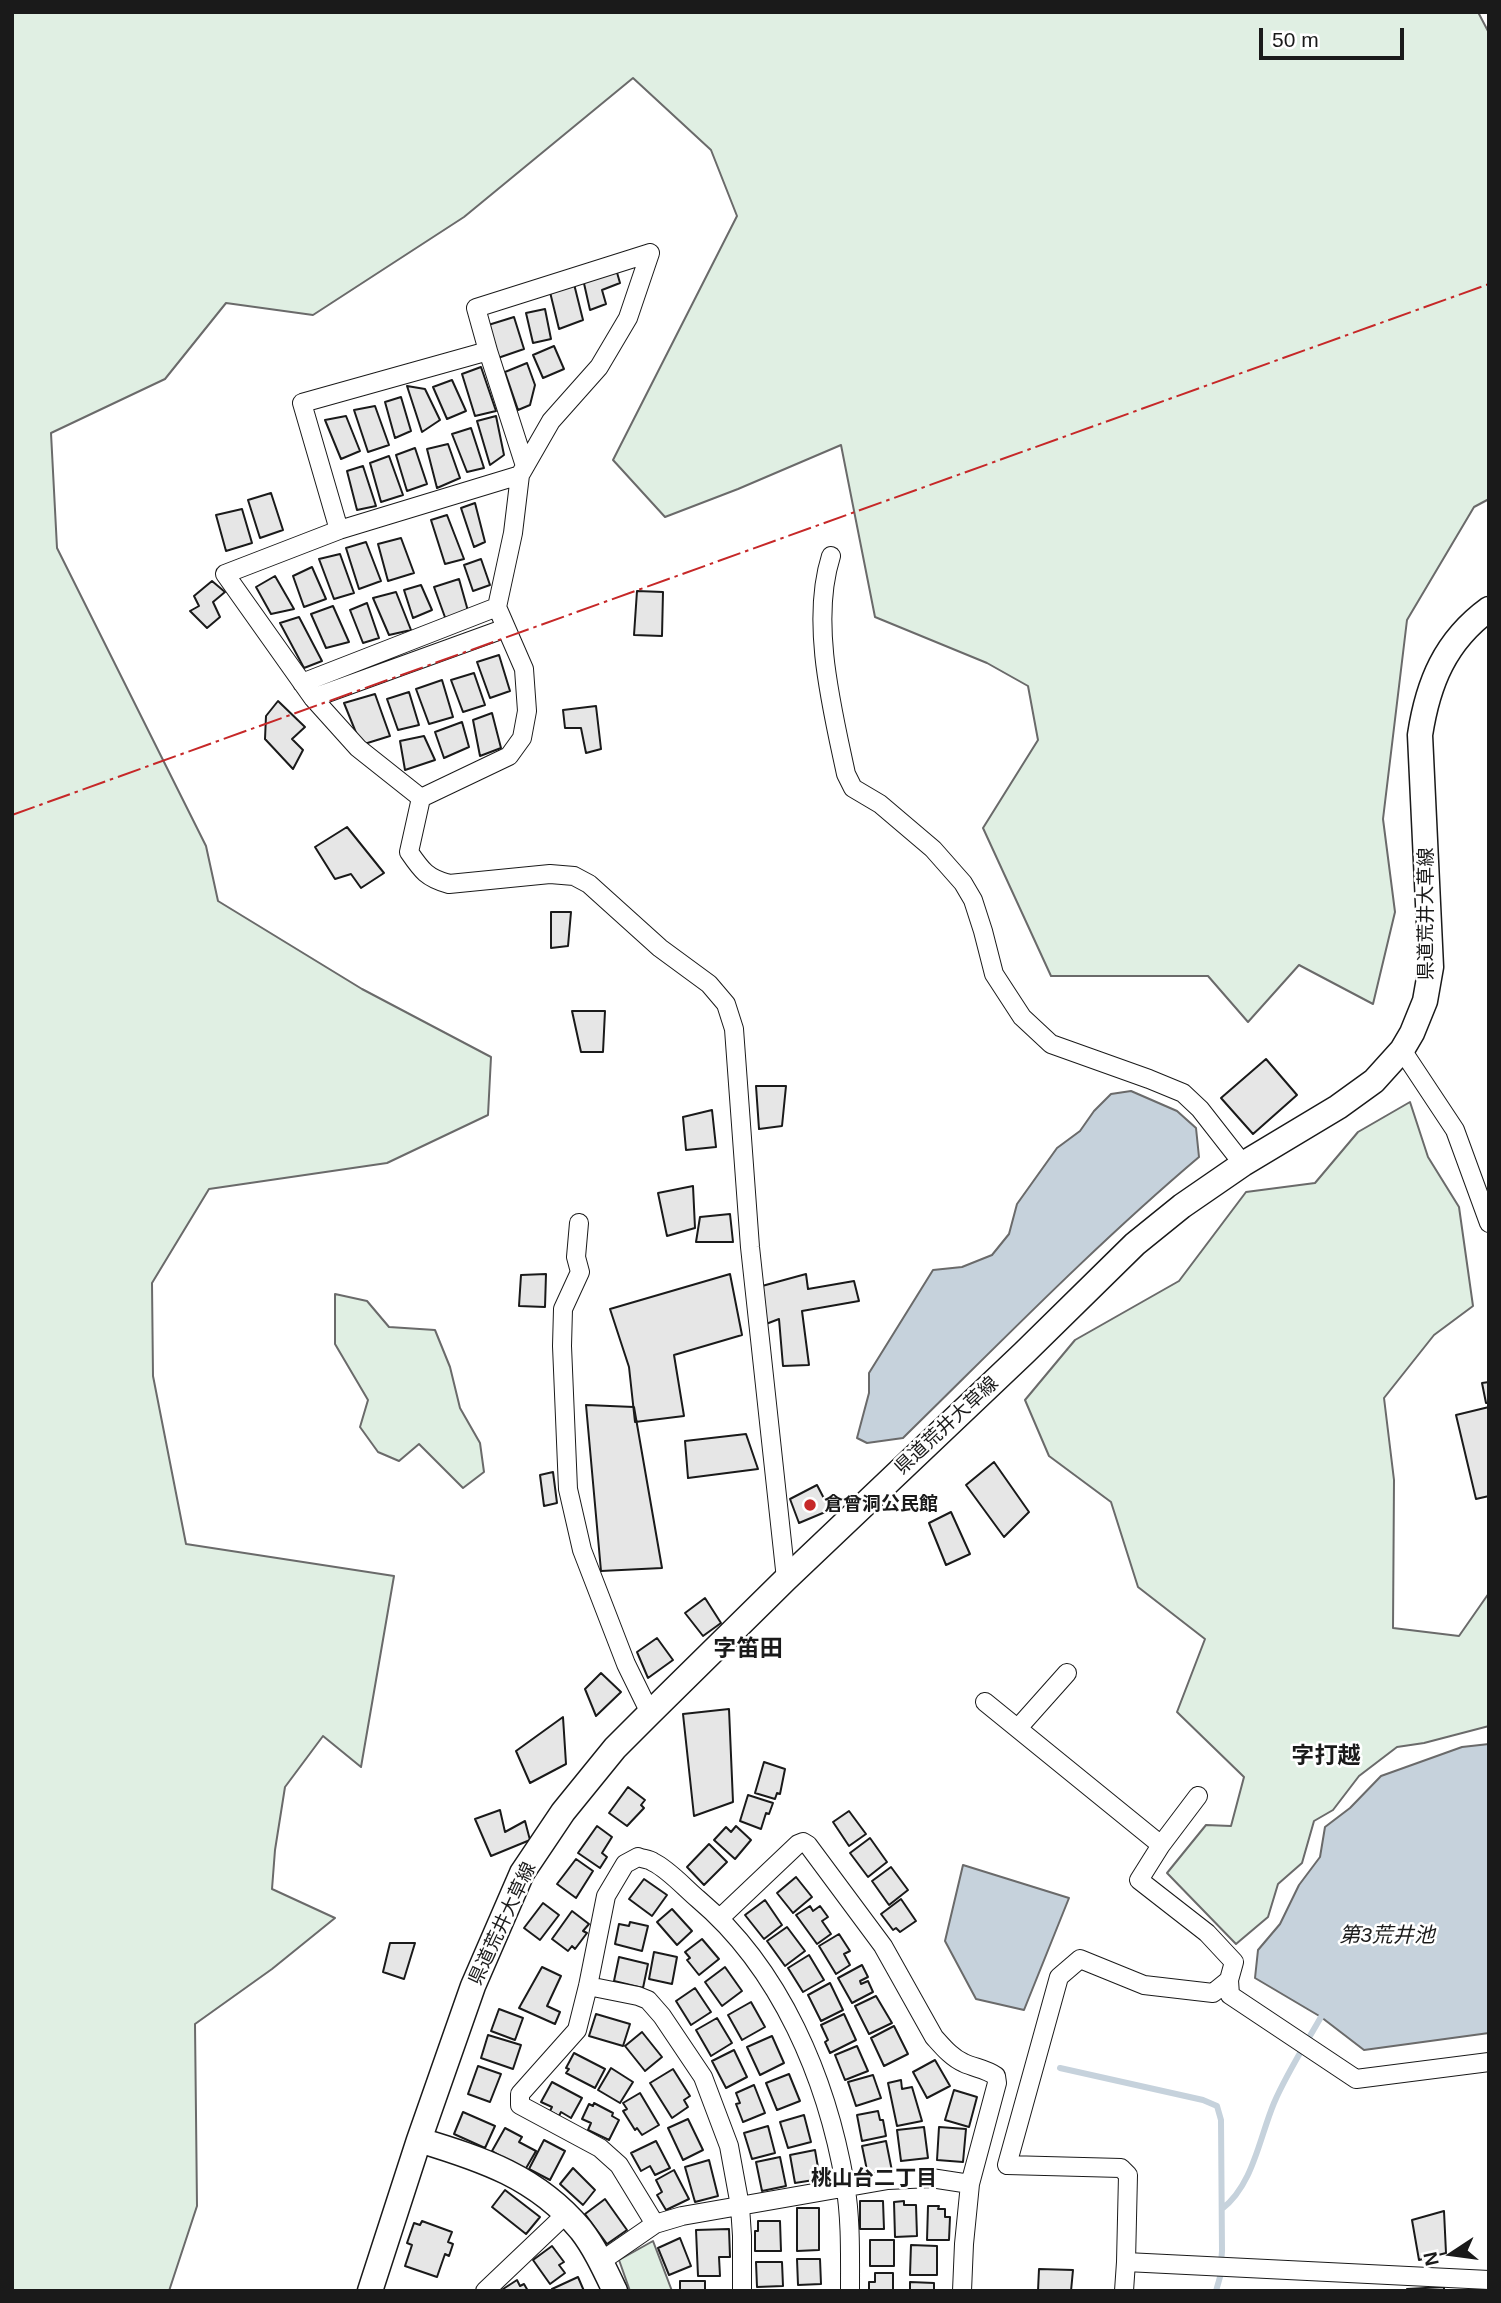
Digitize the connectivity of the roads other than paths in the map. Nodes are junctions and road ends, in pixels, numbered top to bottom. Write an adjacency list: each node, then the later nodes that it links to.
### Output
1 (488, 351): 2 (street); 2 (street); 3 (street)
2 (522, 471): 3 (street); 5 (street)
3 (339, 530): 8 (street)
4 (831, 556): 11 (street)
5 (497, 607): 7 (street); 8 (street)
6 (1489, 609): 10 (main road, 県道荒井大草線)
7 (506, 628): 8 (street); 9 (street)
8 (307, 691): 9 (street)
9 (421, 798): 14 (street)
10 (1402, 1050): 11 (main road, 県道荒井大草線); 13 (street)
11 (1243, 1164): 14 (main road, 県道荒井大草線)
12 (579, 1223): 17 (street)
13 (1489, 1223)
14 (786, 1579): 17 (main road, 県道荒井大草線)
15 (1067, 1673): 18 (street)
16 (985, 1702): 18 (street)
17 (650, 1713): 25 (main road, 県道荒井大草線)
18 (1018, 1728): 20 (street)
19 (1198, 1796): 20 (street)
20 (1161, 1845): 22 (street)
21 (720, 1918): 23 (street); 26 (street); 27 (street)
22 (1229, 1980): 24 (street); 32 (street)
23 (588, 1986): 28 (street); 30 (street)
24 (1489, 2062)
25 (419, 2140): 29 (main road); 34 (main road, 県道荒井大草線)
26 (970, 2184): 27 (street); 39 (street)
27 (845, 2186): 28 (street); 38 (street)
28 (740, 2206): 30 (street); 37 (street)
29 (566, 2214): 31 (main road); 35 (street)
30 (655, 2224): 31 (street)
31 (600, 2262): 36 (main road)
32 (1126, 2262): 33 (street); 40 (street)
33 (1489, 2280)
34 (370, 2291)
35 (485, 2291)
36 (615, 2291)
37 (742, 2291)
38 (849, 2291)
39 (962, 2291)
40 (1124, 2291)

